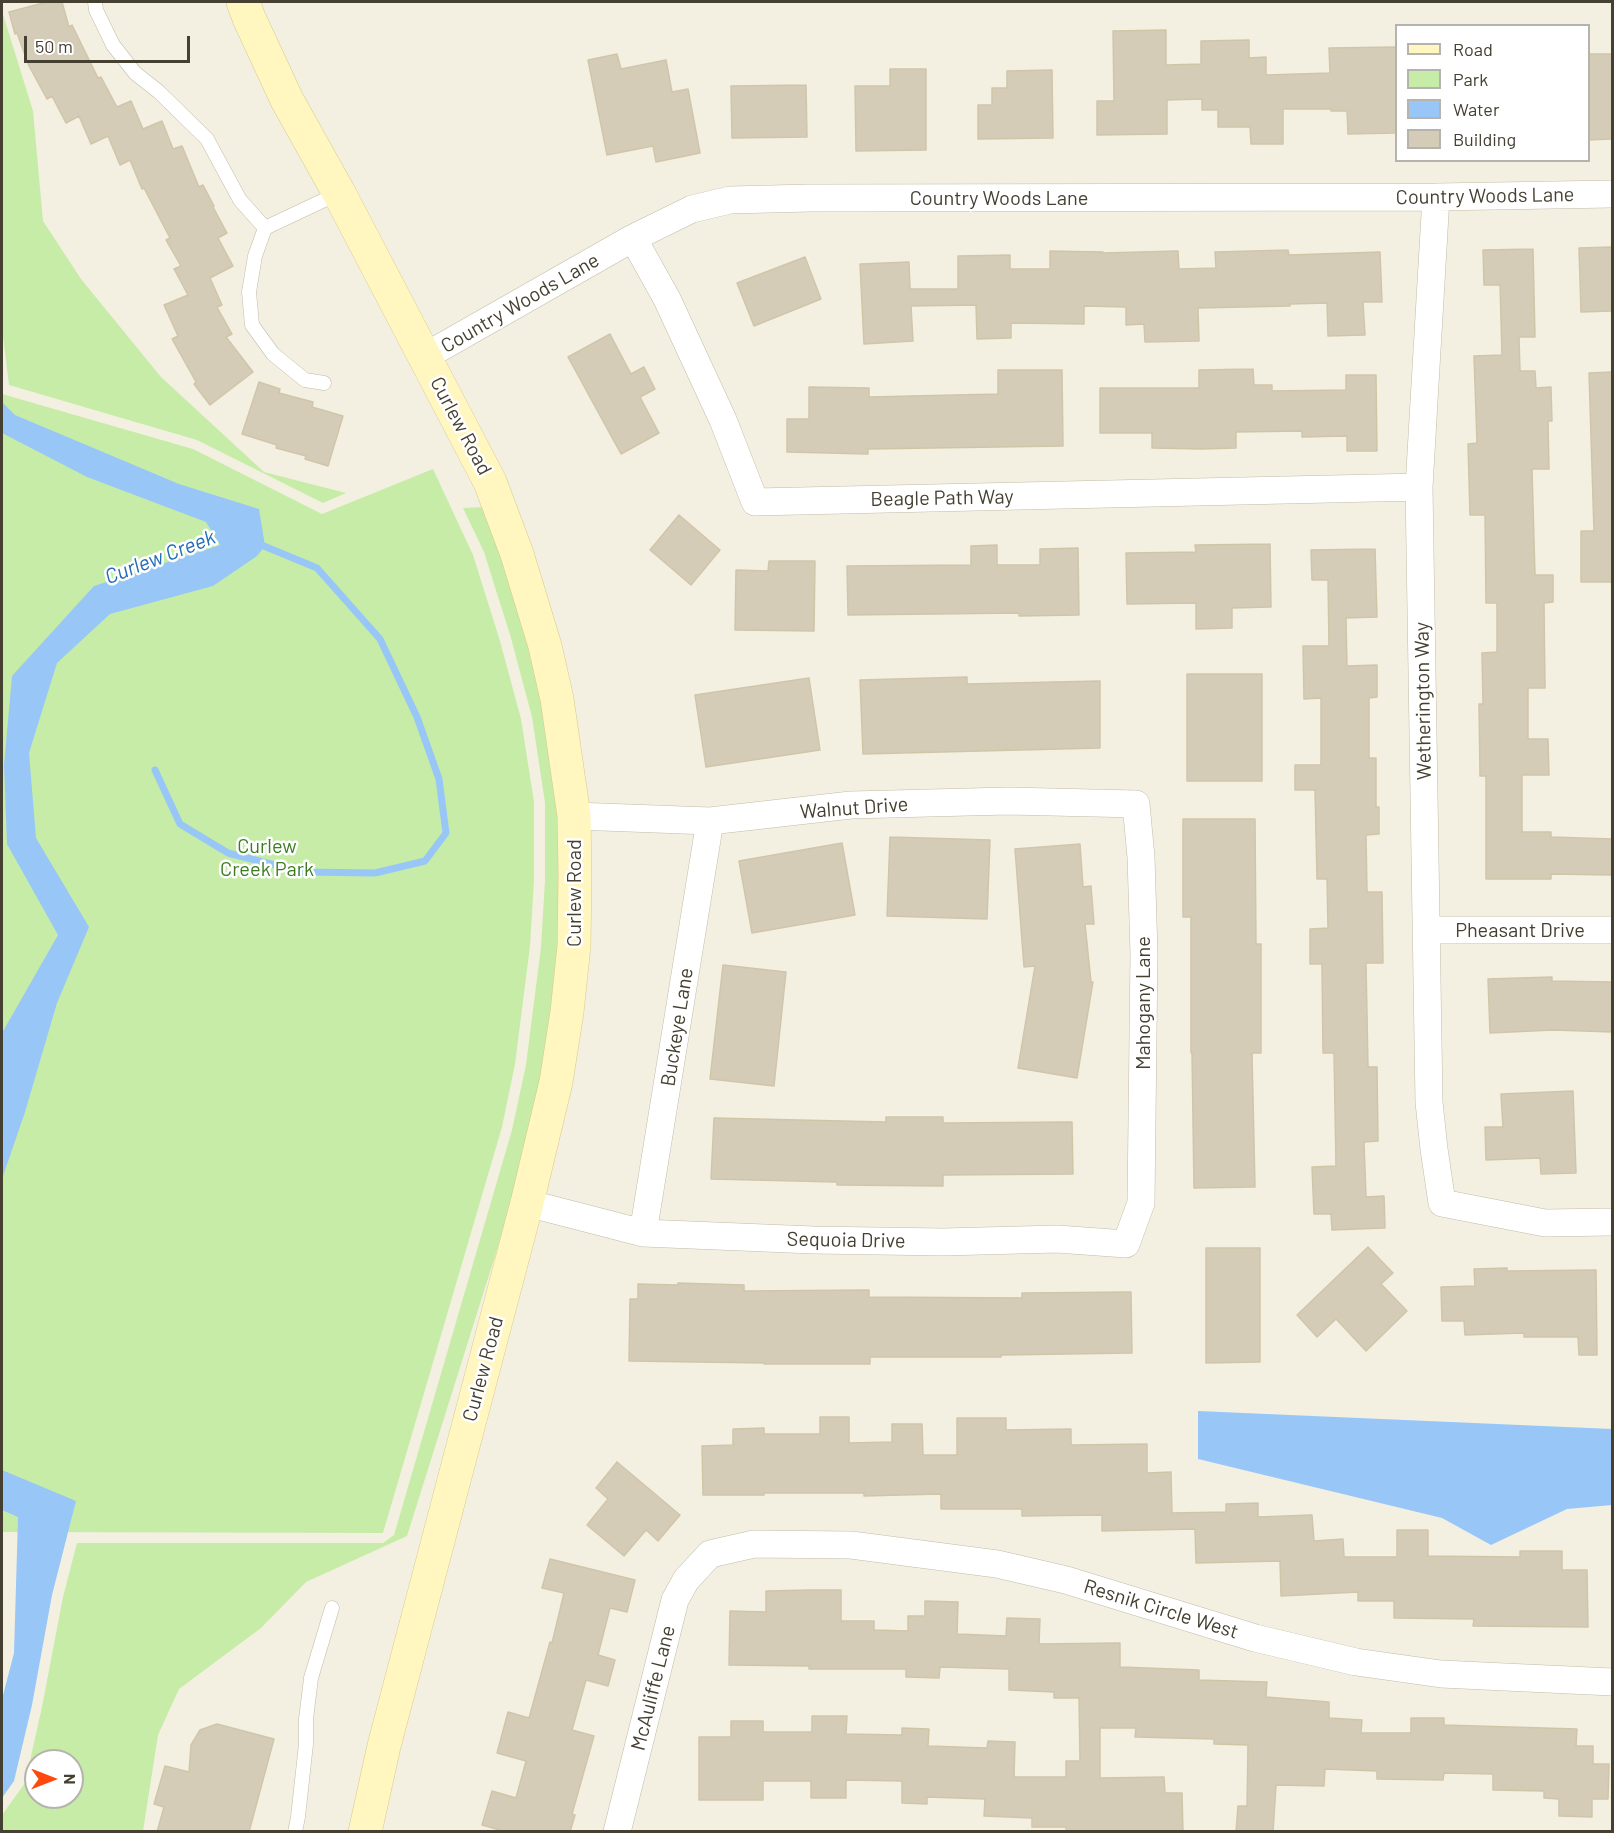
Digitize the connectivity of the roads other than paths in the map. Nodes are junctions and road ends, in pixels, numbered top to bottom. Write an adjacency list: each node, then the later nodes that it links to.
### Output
1 (95, 2): 6 (lane)
2 (243, 2): 3 (main road, Curlew Road)
3 (339, 194): 6 (lane); 8 (main road, Curlew Road)
4 (1612, 194): 5 (street, Country Woods Lane)
5 (1436, 197): 7 (street, Country Woods Lane); 10 (street, Wetherington Way)
6 (265, 228): 9 (lane)
7 (633, 238): 8 (street, Country Woods Lane); 10 (street, Beagle Path Way)
8 (424, 357): 12 (main road, Curlew Road)
9 (324, 383)
10 (1419, 487): 14 (street, Wetherington Way)
11 (1136, 804): 13 (street, Walnut Drive); 17 (street, Mahogany Lane)
12 (573, 816): 13 (street, Walnut Drive); 16 (main road, Curlew Road)
13 (710, 822): 19 (street, Buckeye Lane)
14 (1426, 930): 15 (street, Pheasant Drive); 18 (street, Wetherington Way)
15 (1612, 930)
16 (527, 1203): 19 (street, Sequoia Drive); 25 (main road, Curlew Road)
17 (1141, 1203): 19 (street, Sequoia Drive)
18 (1612, 1222)
19 (643, 1233)
20 (710, 1554): 22 (street, Resnik Circle West); 23 (street, McAuliffe Lane)
21 (332, 1608): 24 (lane)
22 (1612, 1682)
23 (618, 1831)
24 (295, 1832)
25 (365, 1832)

